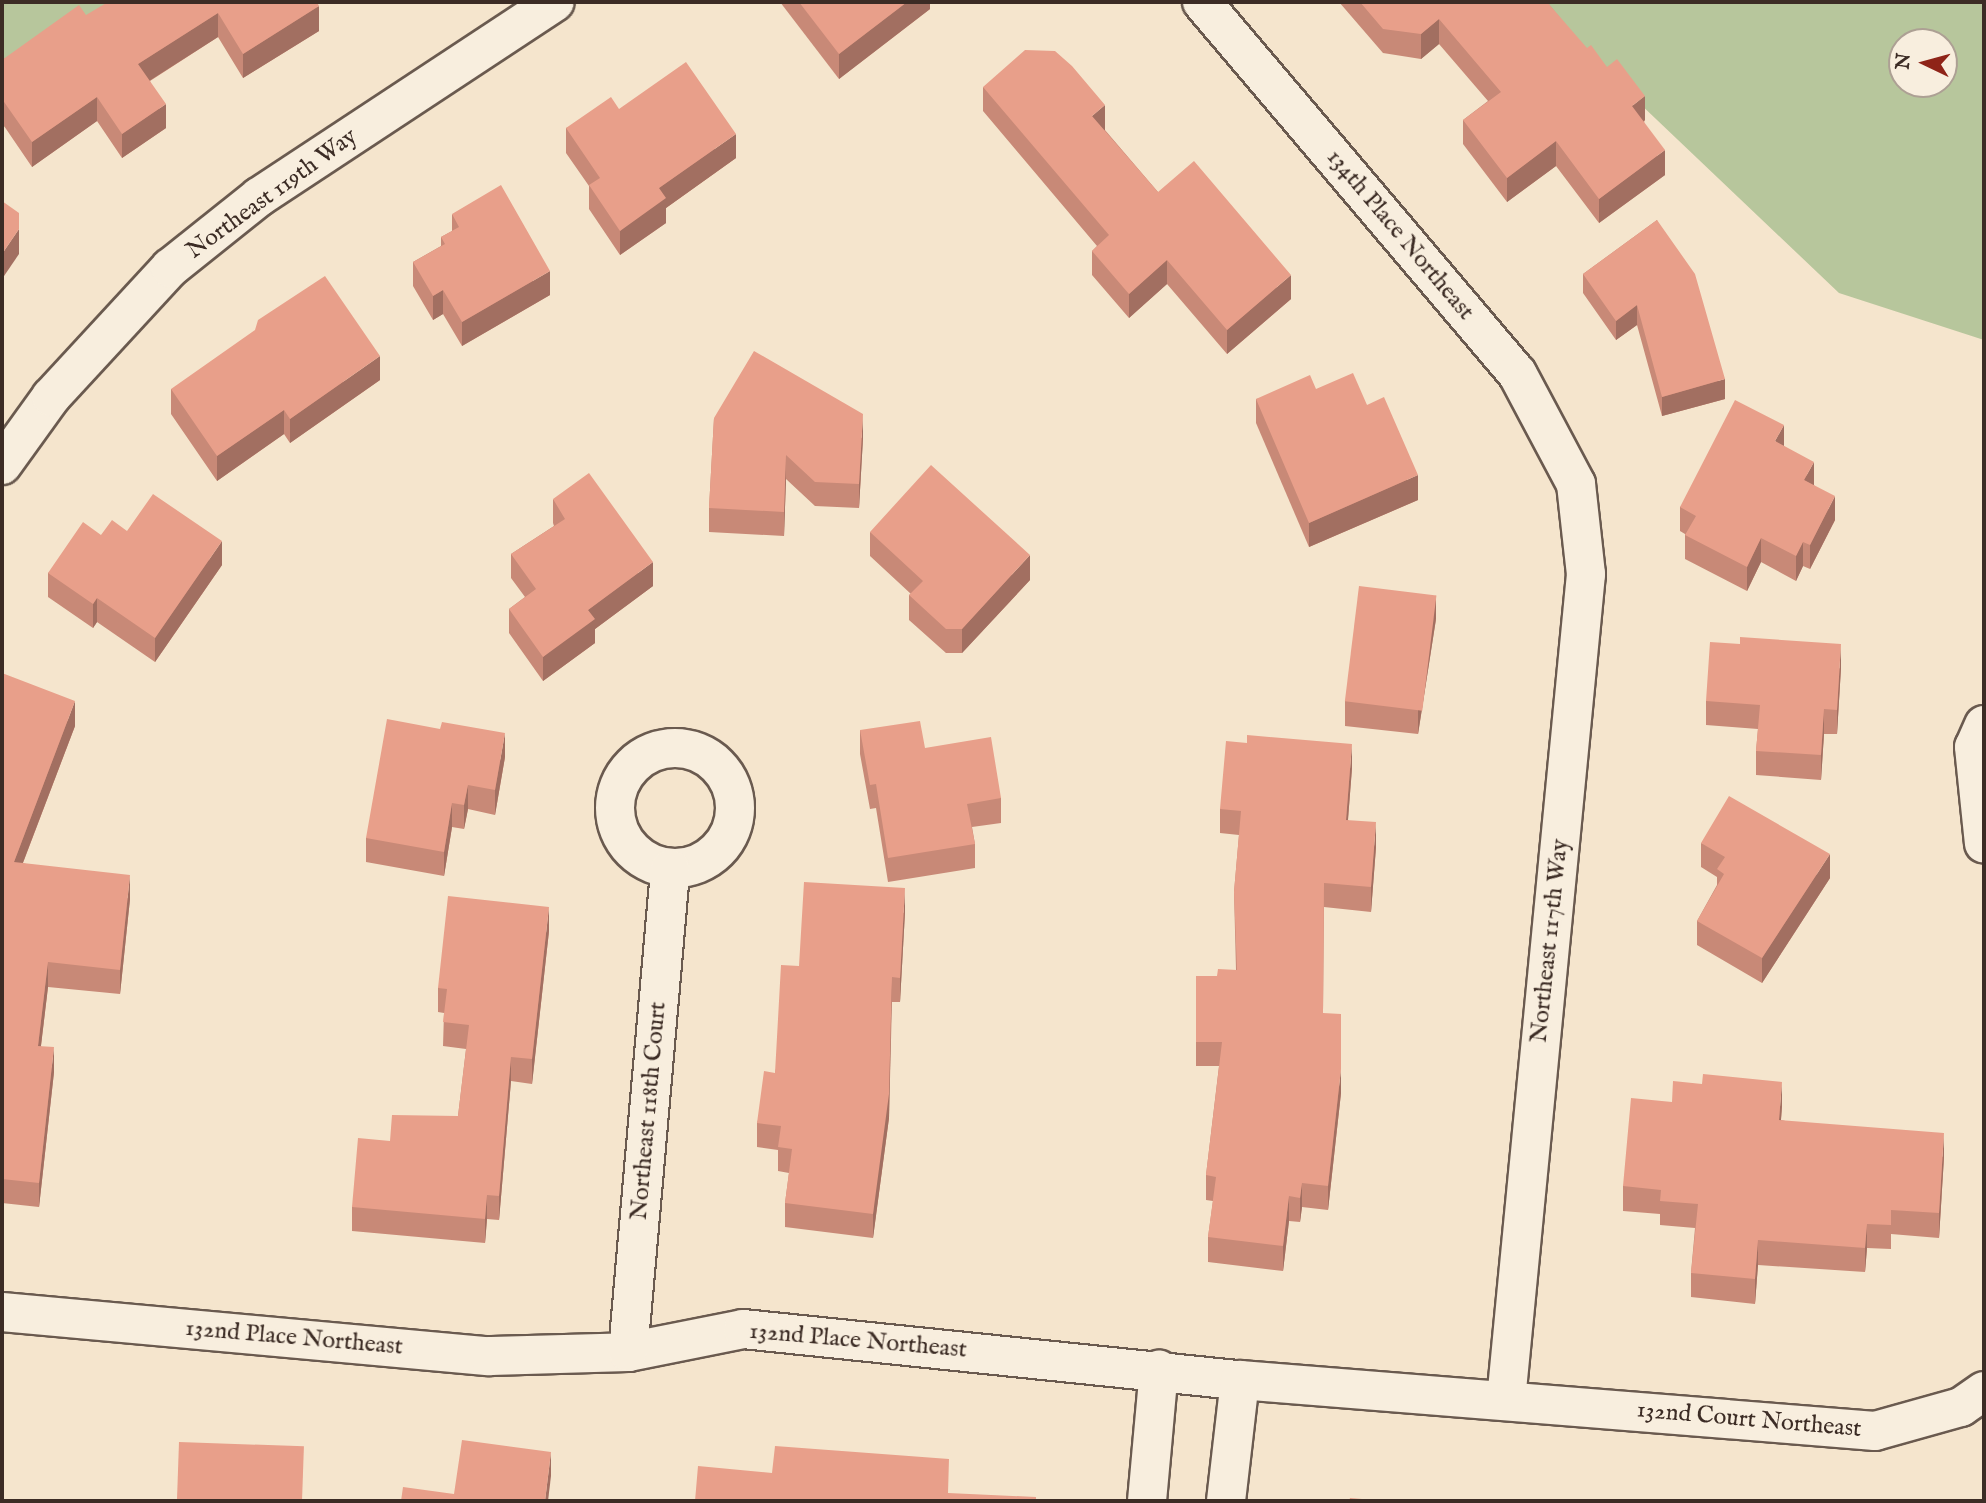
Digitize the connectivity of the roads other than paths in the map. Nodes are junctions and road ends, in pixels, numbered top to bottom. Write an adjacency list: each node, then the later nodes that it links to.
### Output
1 (555, 2): 3 (street, Northeast 119th Way)
2 (1202, 2): 4 (street, 134th Place Northeast)
3 (2, 465)
4 (1576, 484): 13 (street, Northeast 117th Way)
5 (1984, 725): 6 (street)
6 (1984, 844)
7 (670, 869): 9 (street, Northeast 118th Court)
8 (2, 1312): 9 (street, 132nd Place Northeast)
9 (628, 1352): 10 (street, 132nd Place Northeast)
10 (1159, 1370): 11 (street, 132nd Place Northeast); 14 (street)
11 (1240, 1380): 13 (street, 132nd Place Northeast); 15 (street)
12 (1984, 1391): 13 (street, 132nd Court Northeast)
13 (1506, 1399)
14 (1147, 1501)
15 (1226, 1501)

